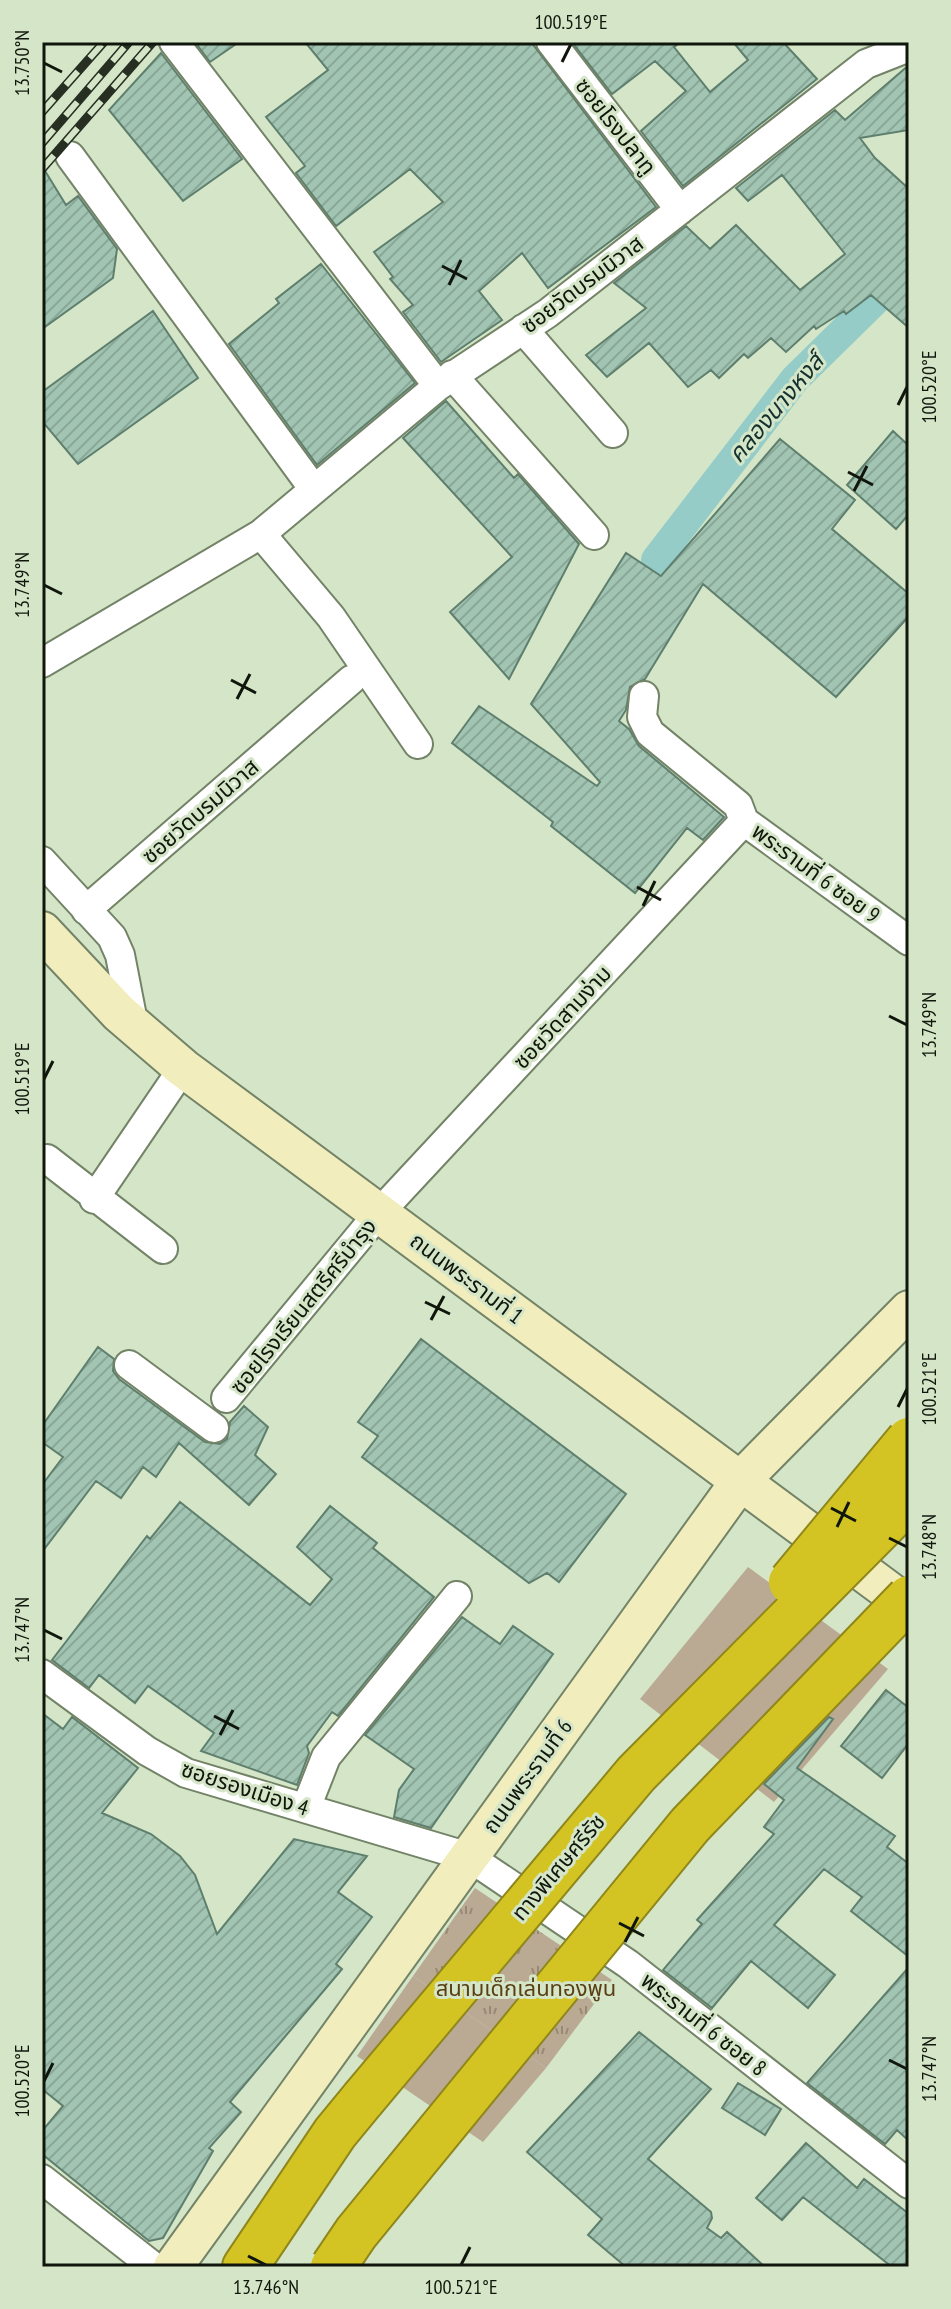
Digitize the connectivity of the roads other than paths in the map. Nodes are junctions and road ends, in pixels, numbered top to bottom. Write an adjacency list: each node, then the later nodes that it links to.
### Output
1 (174, 42): 7 (street)
2 (551, 42): 5 (street, ซอยโรงปลาทู)
3 (909, 47): 5 (street, ซอยวัดบรมนิวาส)
4 (70, 156): 9 (street)
5 (680, 210): 6 (street, ซอยวัดบรมนิวาส)
6 (523, 329): 7 (street, ซอยวัดบรมนิวาส); 8 (street)
7 (445, 380): 9 (street, ซอยวัดบรมนิวาส); 11 (street)
8 (613, 433)
9 (313, 488): 10 (street, ซอยวัดบรมนิวาส)
10 (261, 534): 12 (street, ซอยวัดบรมนิวาส); 15 (street)
11 (594, 535)
12 (42, 663)
13 (351, 680): 18 (street, ซอยวัดบรมนิวาส)
14 (644, 696): 16 (street, พระรามที่ 6 ซอย 9)
15 (418, 744)
16 (744, 821): 20 (street, พระรามที่ 6 ซอย 9); 25 (street, ซอยวัดสามง่าม)
17 (42, 861): 18 (street)
18 (86, 910): 21 (street)
19 (42, 931): 21 (main road, ถนนพระรามที่ 1)
20 (909, 941)
21 (134, 1027): 22 (main road, ถนนพระรามที่ 1)
22 (183, 1068): 24 (street); 25 (main road, ถนนพระรามที่ 1)
23 (47, 1159): 24 (street)
24 (94, 1199): 26 (street)
25 (379, 1213): 29 (street, ซอยโรงเรียนสตรีศรีบำรุง); 32 (main road, ถนนพระรามที่ 1)
26 (163, 1249)
27 (909, 1310): 32 (main road, ถนนพระรามที่ 6)
28 (129, 1365): 30 (street)
29 (226, 1398)
30 (214, 1428)
31 (909, 1440): 38 (highway, bridge)
32 (741, 1480): 36 (main road, ถนนพระรามที่ 1); 40 (main road, ถนนพระรามที่ 6)
33 (909, 1499): 38 (highway, ทางพิเศษศรีรัช, bridge)
34 (457, 1596): 39 (street)
35 (909, 1598): 46 (highway, bridge)
36 (909, 1606)
37 (42, 1674): 39 (street, ซอยรองเมือง 4)
38 (636, 1774): 45 (highway, ทางพิเศษศรีรัช, bridge)
39 (306, 1808): 40 (street, ซอยรองเมือง 4)
40 (469, 1857): 42 (street, พระรามที่ 6 ซอย 8); 44 (main road, ถนนพระรามที่ 6)
41 (42, 2179): 43 (street)
42 (909, 2184)
43 (154, 2267)
44 (173, 2267)
45 (245, 2267)
46 (333, 2267)

